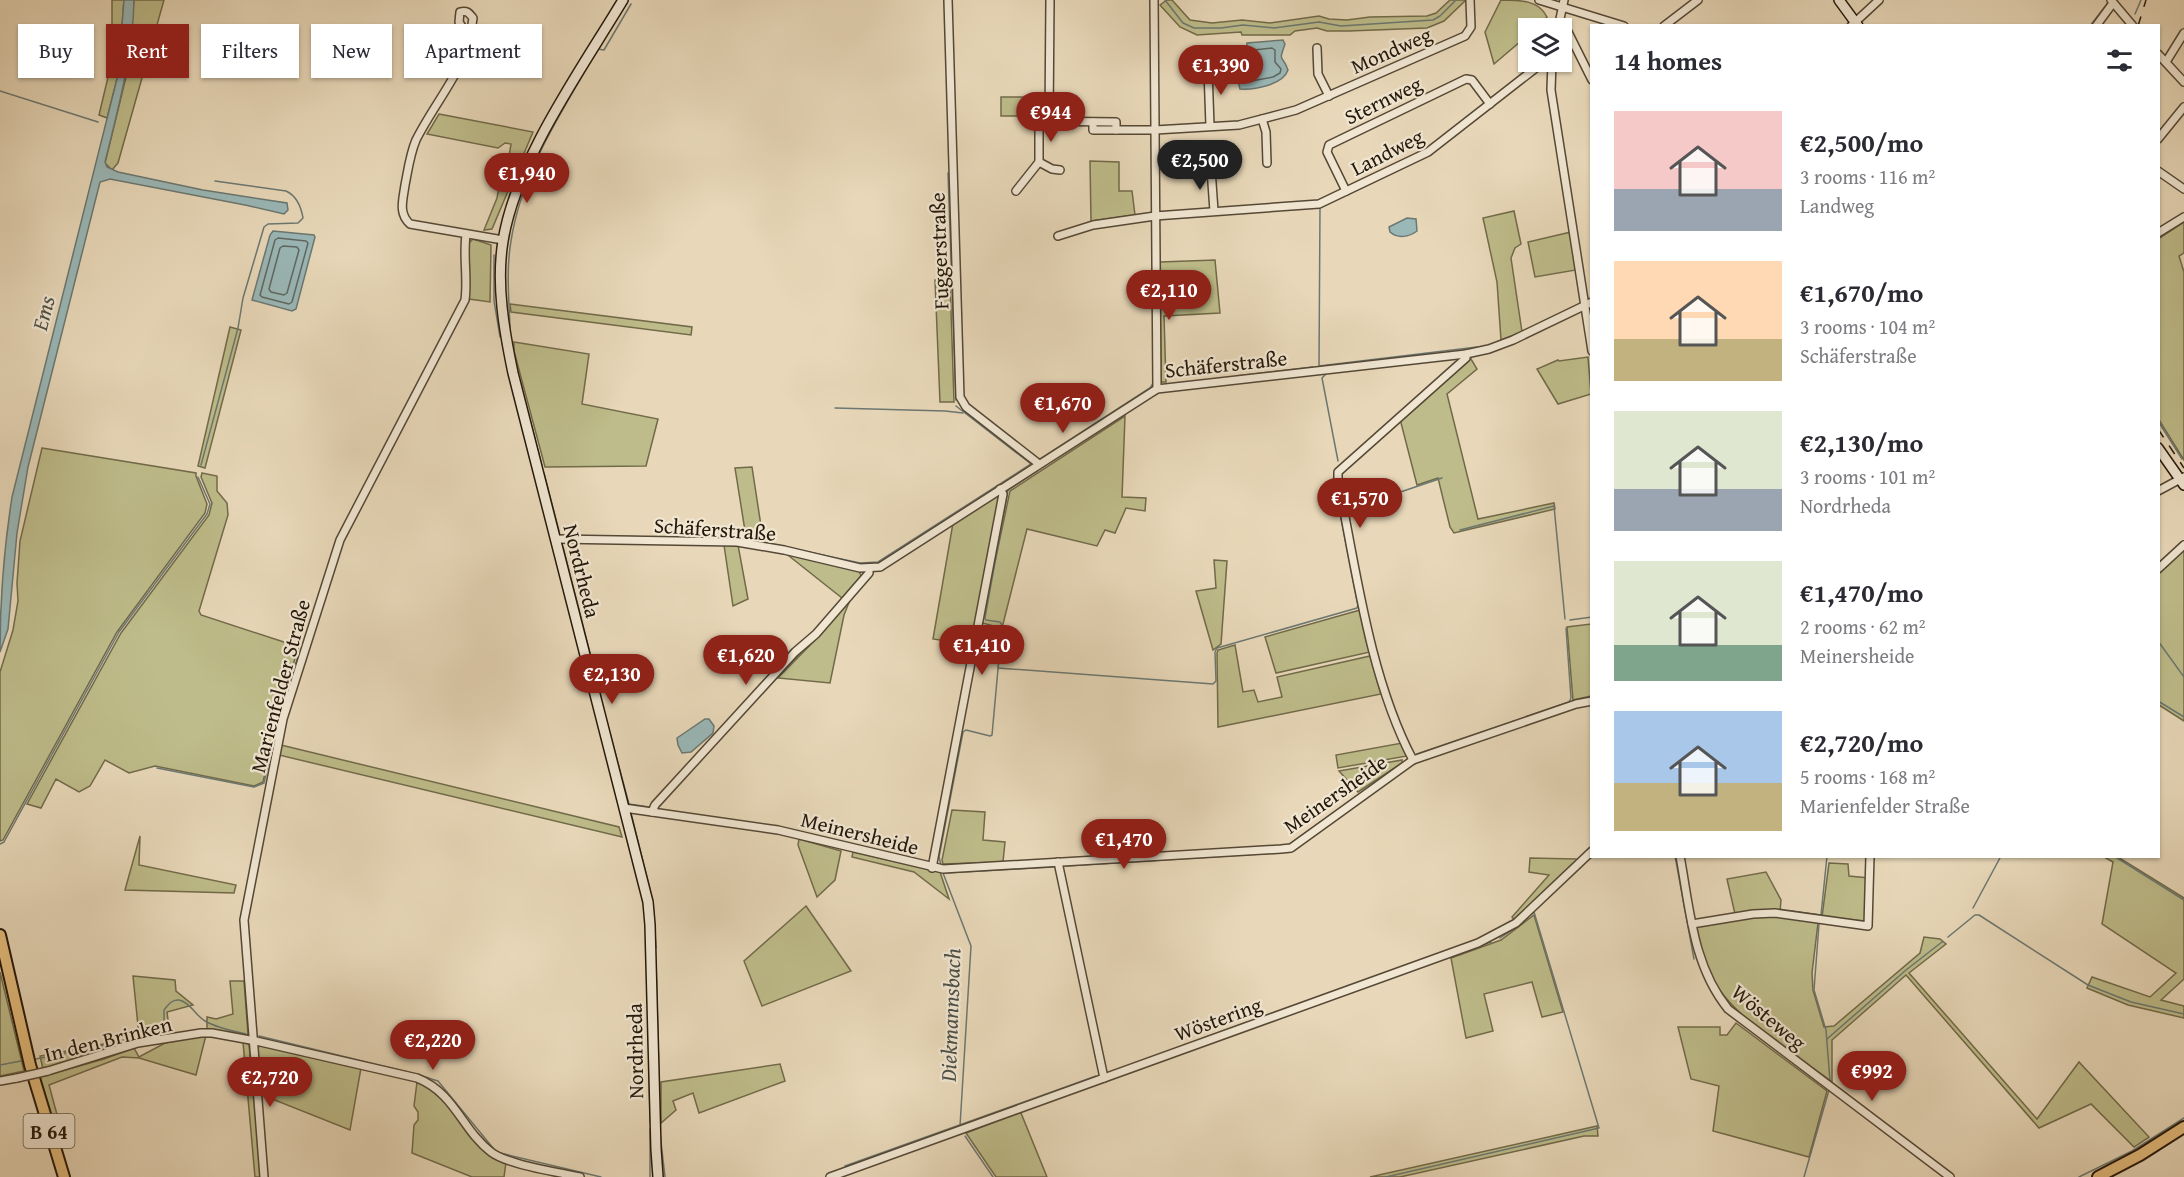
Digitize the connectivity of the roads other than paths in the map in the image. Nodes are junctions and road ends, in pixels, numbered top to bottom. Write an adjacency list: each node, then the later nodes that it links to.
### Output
1 (623, 0): 52 (main road, Nordrheda)
2 (948, 0): 58 (street, Fuggerstraße)
3 (1050, 0): 30 (street)
4 (1154, 0): 36 (street)
5 (1470, 0): 28 (street, Mondweg)
6 (1539, 0): 11 (street)
7 (1698, 0): 13 (street)
8 (1839, 0): 14 (main road)
9 (1879, 0): 14 (street)
10 (2112, 1): 15 (street); 16 (street)
11 (1563, 4): 12 (street)
12 (1618, 24)
13 (1667, 24)
14 (1855, 24)
15 (2097, 24)
16 (2131, 24)
17 (2184, 33): 22 (street)
18 (1572, 39): 25 (street)
19 (1317, 48): 28 (street, Mondweg)
20 (2160, 56): 22 (street)
21 (1210, 62): 35 (street)
22 (2166, 62): 27 (street)
23 (1530, 72): 29 (street, Landweg)
24 (1552, 72): 53 (street)
25 (1590, 76)
26 (453, 78): 50 (street)
27 (2184, 82)
28 (1329, 96): 32 (street, Mondweg)
29 (1490, 104): 45 (street, Landweg); 45 (street, Sternweg)
30 (1049, 105): 33 (street); 34 (street)
31 (2184, 107): 37 (street)
32 (1263, 118): 35 (street, Mondweg); 39 (street)
33 (1039, 121): 34 (street); 38 (street)
34 (1049, 122): 36 (street, Mondweg)
35 (1210, 126): 36 (street, Mondweg)
36 (1155, 130): 47 (street)
37 (2160, 137)
38 (1039, 162): 41 (street); 44 (street)
39 (1267, 163)
40 (1211, 169): 46 (street)
41 (1060, 170)
42 (2160, 172): 43 (street)
43 (2184, 189)
44 (1016, 191)
45 (1346, 191): 46 (street, Landweg)
46 (1214, 211): 47 (street, Landweg)
47 (1155, 216): 51 (street, Landweg); 56 (street)
48 (2184, 217): 49 (street)
49 (2160, 232)
50 (466, 235): 52 (street); 77 (street, Marienfelder Straße)
51 (1058, 236)
52 (503, 240): 62 (main road, Nordrheda)
53 (1589, 303): 54 (street); 55 (street, Schäferstraße)
54 (1590, 319)
55 (1466, 354): 56 (street, Schäferstraße); 67 (street)
56 (1157, 389): 58 (street, Schäferstraße)
57 (2160, 451): 59 (main road)
58 (1039, 464): 60 (street, Schäferstraße)
59 (2183, 480): 61 (street)
60 (1000, 489): 65 (street, Schäferstraße); 74 (street)
61 (2160, 490)
62 (556, 539): 65 (street, Schäferstraße); 68 (main road, Nordrheda)
63 (2184, 545): 64 (street)
64 (2160, 566)
65 (869, 568): 69 (street)
66 (1590, 701): 67 (street, Meinersheide)
67 (1413, 760): 73 (street, Meinersheide)
68 (624, 808): 69 (street, Meinersheide); 84 (main road, Nordrheda)
69 (652, 812): 74 (street, Meinersheide)
70 (1590, 853): 78 (street, Wöstering)
71 (1680, 858): 75 (street, Wösteweg)
72 (1870, 858): 75 (street)
73 (1058, 862): 74 (street, Meinersheide); 78 (street)
74 (932, 868)
75 (1692, 924): 86 (street, Wösteweg)
76 (0, 935): 81 (main road, B 64)
77 (252, 1041): 79 (street, In den Brinken, bridge); 82 (street, Marienfelder Straße); 83 (street, In den Brinken)
78 (1104, 1078): 85 (street, Wöstering)
79 (0, 1081)
80 (2184, 1127): 87 (main road)
81 (64, 1177)
82 (264, 1177)
83 (580, 1177)
84 (658, 1177)
85 (830, 1177)
86 (1950, 1177)
87 (2098, 1177)

